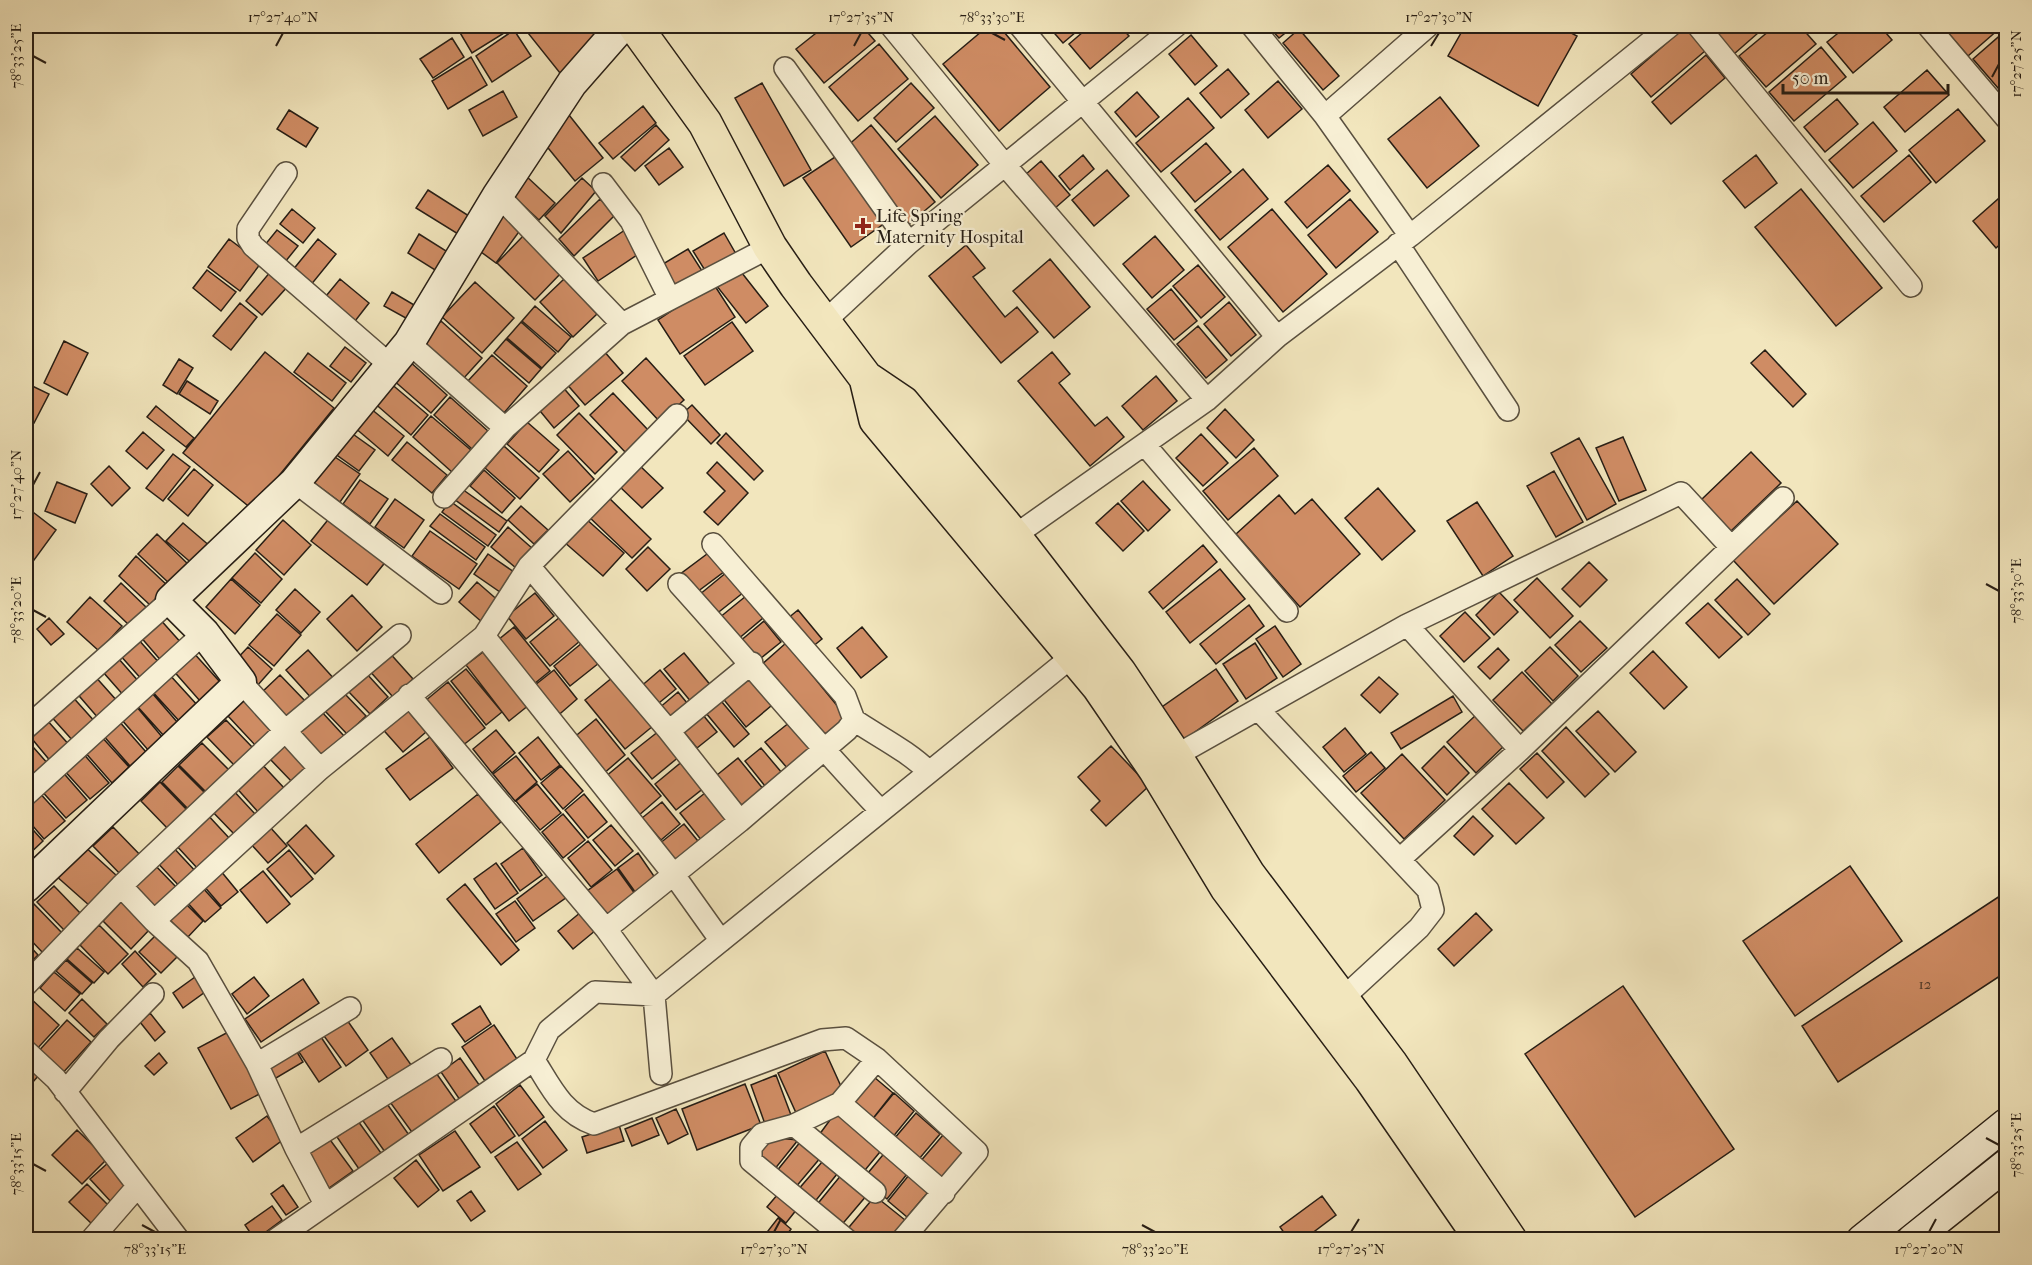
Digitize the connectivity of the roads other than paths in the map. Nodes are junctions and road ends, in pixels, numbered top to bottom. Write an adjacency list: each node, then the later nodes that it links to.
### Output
1 (622, 26): 18 (street)
2 (635, 26): 21 (main road)
3 (891, 26): 15 (street)
4 (1020, 26): 12 (street)
5 (1176, 26): 12 (street)
6 (1252, 26): 13 (street)
7 (1428, 26): 13 (street)
8 (1670, 26): 19 (street)
9 (1698, 26): 22 (street)
10 (1928, 26): 14 (street)
11 (785, 68): 20 (street)
12 (1084, 100): 15 (street); 26 (street)
13 (1325, 116): 19 (street)
14 (2007, 118)
15 (1004, 164): 20 (street); 30 (street)
16 (286, 173): 28 (street)
17 (603, 184): 23 (street)
18 (498, 195): 25 (street); 27 (street)
19 (1404, 240): 26 (street); 31 (street)
20 (909, 243): 24 (street)
21 (770, 247): 23 (street); 24 (main road)
22 (1911, 286)
23 (670, 299): 25 (street)
24 (824, 322): 29 (main road)
25 (622, 324): 33 (street)
26 (1277, 337): 30 (street)
27 (409, 343): 28 (street); 33 (street)
28 (390, 365): 35 (street)
29 (866, 378): 38 (main road); 50 (main road)
30 (1207, 400): 34 (street)
31 (1508, 410)
32 (677, 414): 41 (street)
33 (505, 428): 36 (street)
34 (1145, 445): 38 (street); 45 (street)
35 (295, 482): 43 (street); 44 (street)
36 (444, 497)
37 (1783, 498): 40 (street)
38 (1014, 536): 61 (main road)
39 (713, 544): 55 (street)
40 (1730, 546): 46 (street); 60 (street)
41 (529, 566): 49 (street); 58 (street)
42 (679, 584): 51 (street)
43 (441, 593)
44 (171, 600): 47 (street); 56 (street)
45 (1287, 611)
46 (1407, 625): 54 (street); 60 (street)
47 (204, 633): 52 (street); 64 (street)
48 (400, 634): 57 (street)
49 (484, 636): 53 (street); 68 (street)
50 (1074, 655): 63 (street); 100 (main road)
51 (752, 663): 58 (street); 59 (street)
52 (241, 682): 57 (street); 69 (street)
53 (409, 695): 62 (street); 72 (street)
54 (1259, 710): 61 (street); 67 (street)
55 (854, 720): 59 (street); 63 (street)
56 (26, 728)
57 (285, 731): 62 (street); 70 (street)
58 (669, 731): 66 (street)
59 (823, 750): 65 (street); 66 (street)
60 (1520, 750): 67 (street)
61 (1175, 756): 77 (main road)
62 (320, 769): 71 (street)
63 (929, 772): 65 (street)
64 (26, 795)
65 (881, 811): 73 (street)
66 (740, 821): 68 (street)
67 (1400, 859): 77 (street)
68 (674, 875): 72 (street); 73 (street)
69 (28, 879)
70 (121, 886): 71 (street); 74 (street)
71 (154, 921): 83 (street)
72 (606, 929): 76 (street)
73 (721, 941): 76 (street)
74 (26, 985)
75 (153, 994): 85 (street)
76 (654, 995): 82 (street); 84 (street)
77 (1343, 998): 101 (main road)
78 (350, 1008): 83 (street)
79 (26, 1052): 85 (street)
80 (441, 1059): 89 (street)
81 (877, 1059): 82 (street); 86 (street); 93 (street)
82 (534, 1060): 94 (street)
83 (257, 1064): 89 (street)
84 (661, 1074)
85 (65, 1092): 91 (street)
86 (840, 1103): 87 (street); 93 (street)
87 (794, 1125): 92 (street); 98 (street)
88 (2007, 1125): 102 (street)
89 (296, 1149): 94 (street)
90 (2007, 1165): 103 (street)
91 (137, 1187): 95 (street); 96 (street)
92 (875, 1192)
93 (944, 1193): 99 (street)
94 (325, 1204): 97 (street)
95 (91, 1239)
96 (179, 1239)
97 (274, 1239)
98 (847, 1239)
99 (902, 1239)
100 (1482, 1239)
101 (1510, 1239)
102 (1862, 1239)
103 (1912, 1239)

